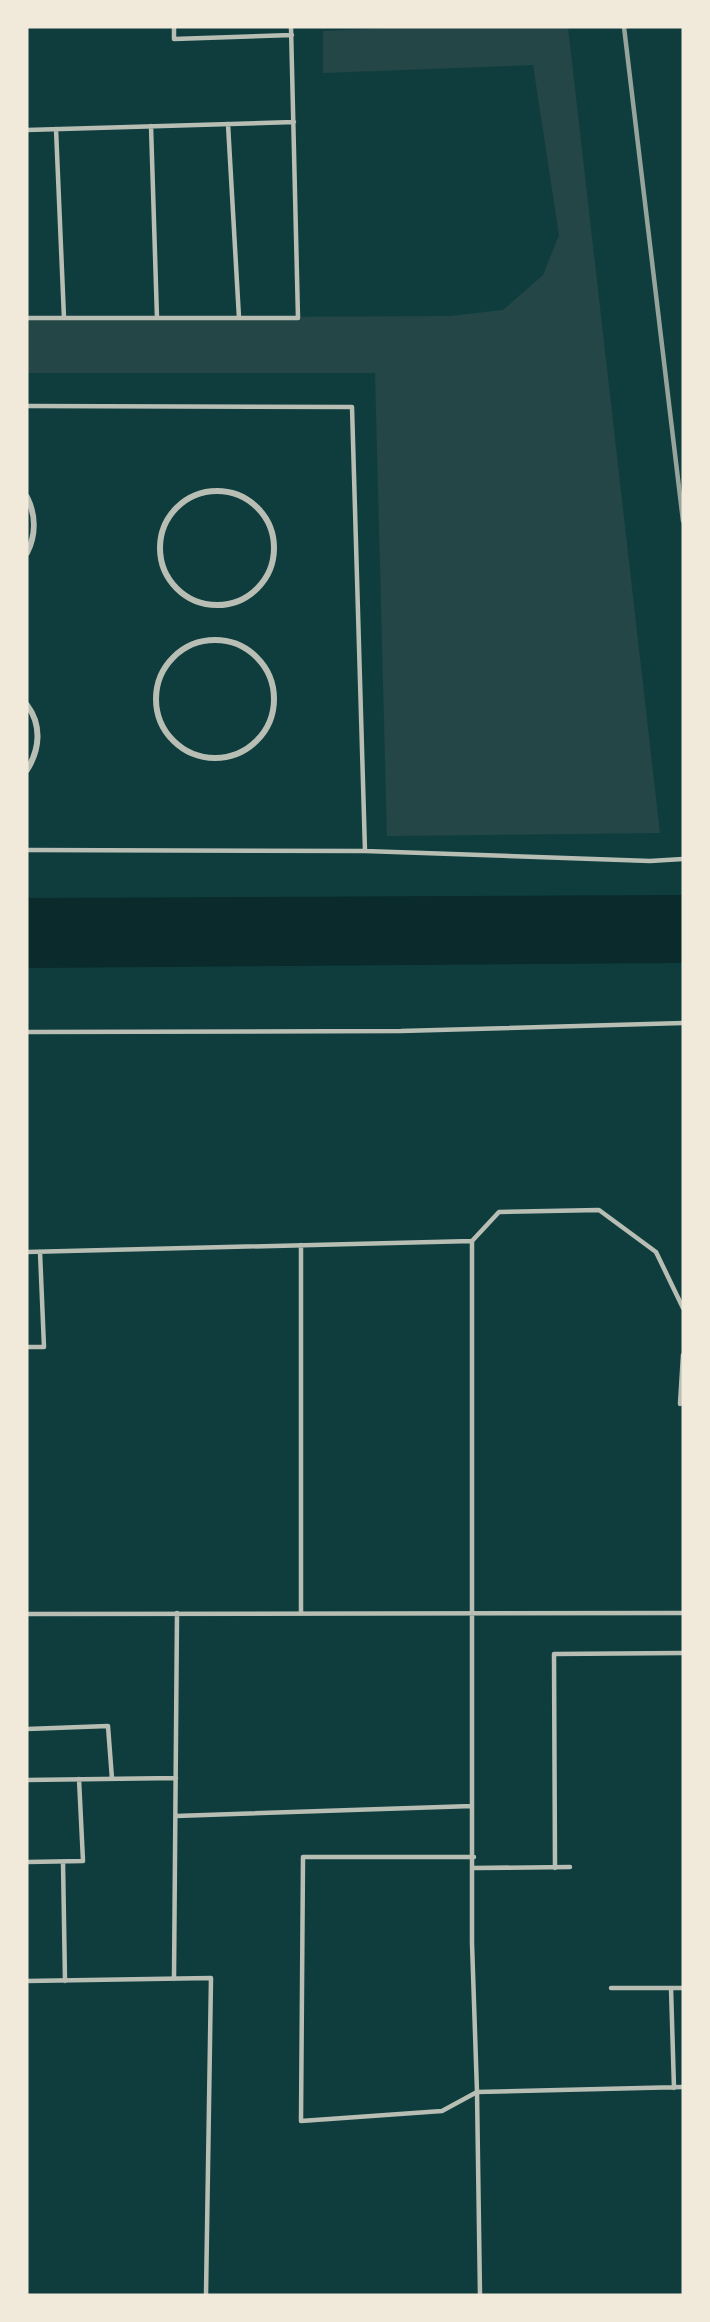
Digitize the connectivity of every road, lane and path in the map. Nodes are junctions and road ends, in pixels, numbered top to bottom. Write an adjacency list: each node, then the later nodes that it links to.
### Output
1 (174, 27): 3 (lane)
2 (291, 27): 3 (lane)
3 (292, 35): 4 (lane)
4 (294, 122): 5 (lane); 12 (lane)
5 (228, 124): 6 (lane); 12 (lane)
6 (151, 126): 7 (lane); 11 (lane)
7 (56, 129): 8 (lane); 10 (lane)
8 (27, 130)
9 (27, 318): 10 (lane)
10 (64, 318): 11 (lane)
11 (157, 318): 12 (lane)
12 (238, 318)
13 (27, 406): 21 (lane)
14 (27, 497): 16 (street)
15 (172, 512): 15 (street)
16 (27, 553)
17 (167, 663): 17 (street)
18 (27, 705): 19 (street)
19 (27, 770)
20 (27, 850): 21 (lane)
21 (364, 851): 22 (lane)
22 (683, 859)
23 (683, 1023): 24 (lane)
24 (27, 1032)
25 (471, 1241): 26 (lane); 29 (lane); 35 (lane)
26 (301, 1245): 28 (lane); 34 (lane)
27 (27, 1252): 28 (lane)
28 (40, 1252): 30 (lane)
29 (683, 1308)
30 (27, 1347)
31 (683, 1355): 32 (lane)
32 (680, 1404)
33 (177, 1613): 34 (lane); 37 (lane); 42 (lane)
34 (301, 1613): 35 (lane)
35 (473, 1613): 36 (lane); 44 (lane)
36 (683, 1613)
37 (27, 1614)
38 (683, 1653): 51 (lane)
39 (27, 1729): 41 (lane)
40 (79, 1779): 41 (lane); 43 (lane); 48 (lane)
41 (112, 1779): 42 (lane)
42 (176, 1779): 45 (lane)
43 (27, 1780)
44 (472, 1806): 45 (lane); 46 (lane)
45 (176, 1816): 52 (lane)
46 (474, 1857): 50 (lane); 60 (lane)
47 (27, 1862): 48 (lane)
48 (63, 1862): 54 (lane)
49 (570, 1867): 51 (lane)
50 (474, 1868): 51 (lane); 60 (lane)
51 (555, 1868)
52 (174, 1979): 54 (lane); 61 (lane)
53 (27, 1981): 54 (lane)
54 (64, 1981)
55 (611, 1988): 56 (lane)
56 (671, 1988): 57 (lane); 59 (lane)
57 (683, 1988)
58 (683, 2087): 59 (lane)
59 (674, 2088): 60 (lane)
60 (477, 2092): 62 (lane)
61 (206, 2295)
62 (480, 2295)

